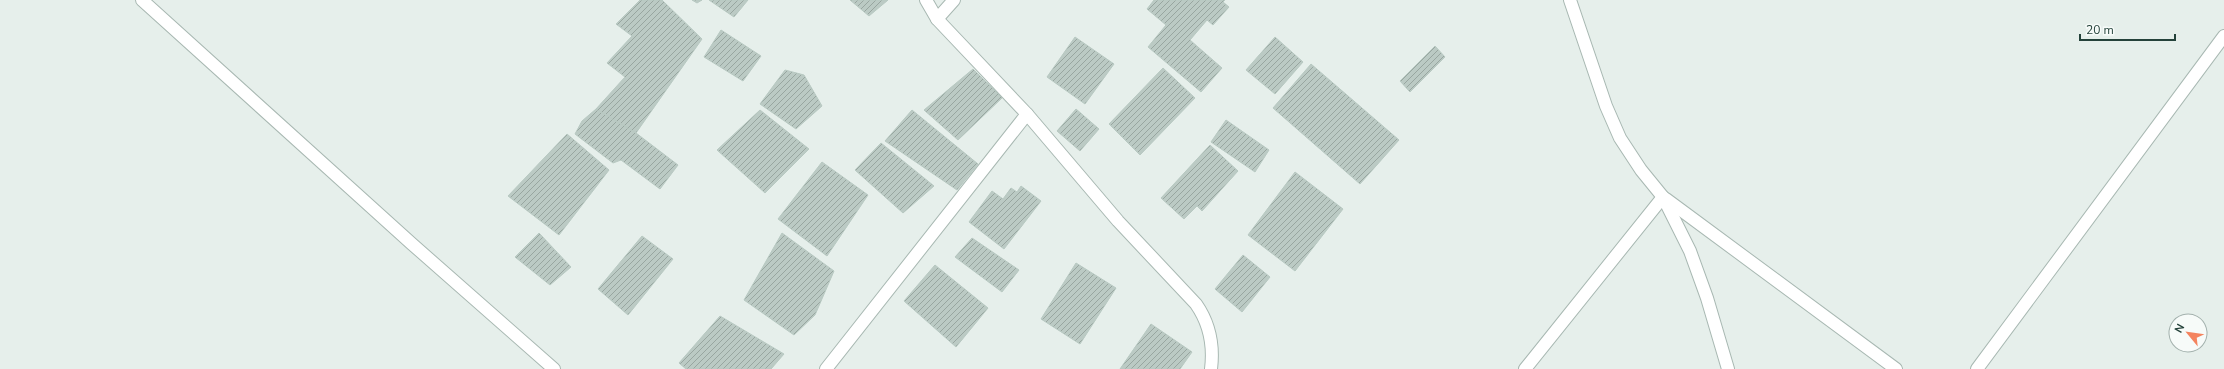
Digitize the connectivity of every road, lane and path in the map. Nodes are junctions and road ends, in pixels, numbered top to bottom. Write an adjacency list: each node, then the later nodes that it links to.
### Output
1 (142, 0): 9 (street)
2 (926, 0): 5 (street)
3 (954, 0): 5 (street)
4 (1570, 0): 8 (street)
5 (937, 19): 7 (street)
6 (2224, 36): 15 (street)
7 (1027, 114): 10 (street); 11 (street)
8 (1663, 198): 12 (street); 13 (street); 14 (street)
9 (554, 369)
10 (826, 369)
11 (1211, 369)
12 (1525, 369)
13 (1728, 369)
14 (1896, 369)
15 (1977, 369)

